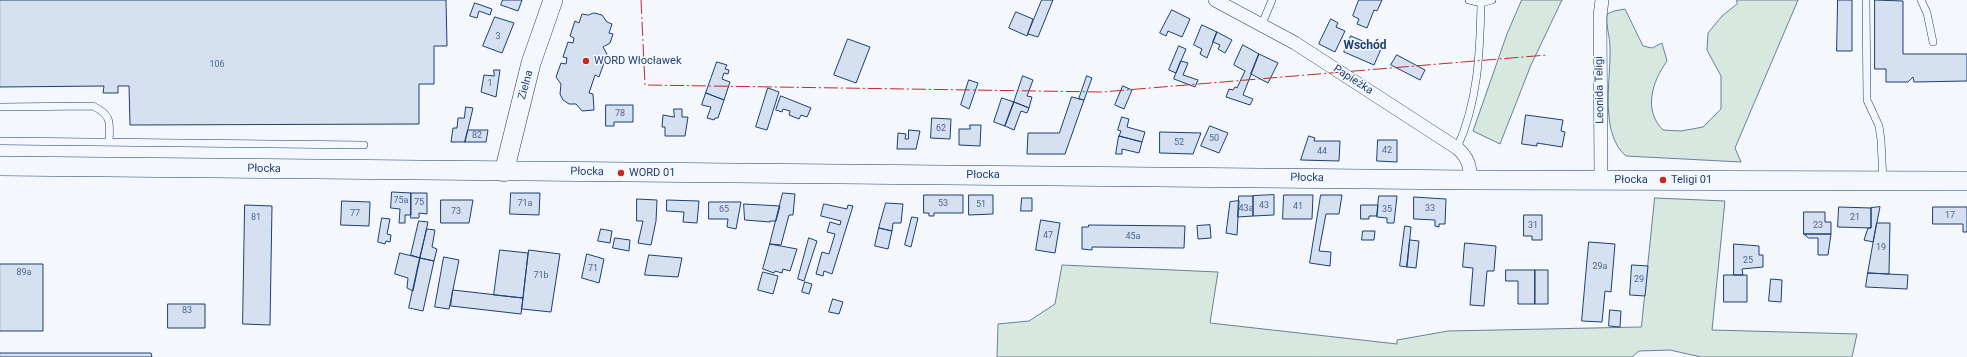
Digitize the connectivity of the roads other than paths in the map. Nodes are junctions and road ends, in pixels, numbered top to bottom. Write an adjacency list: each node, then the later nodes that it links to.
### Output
1 (553, 0): 18 (street, Zielna)
2 (1215, 0): 10 (street, Papieżka)
3 (1272, 0): 10 (lane)
4 (1469, 0): 9 (lane)
5 (1492, 0): 9 (lane)
6 (1602, 0): 20 (street, Leonida Teligi)
7 (1866, 0): 21 (lane)
8 (1921, 0): 11 (lane)
9 (1481, 3): 16 (lane)
10 (1262, 24): 16 (street, Papieżka)
11 (1933, 42)
12 (0, 107): 14 (lane)
13 (0, 141): 14 (lane)
14 (109, 142): 15 (lane)
15 (364, 145)
16 (1457, 148): 19 (street, Papieżka)
17 (0, 166): 18 (street, Płocka)
18 (504, 172): 19 (street, Płocka)
19 (1471, 180): 20 (street, Płocka)
20 (1601, 180): 21 (street, Płocka)
21 (1883, 181): 22 (street, Płocka)
22 (1967, 181)

